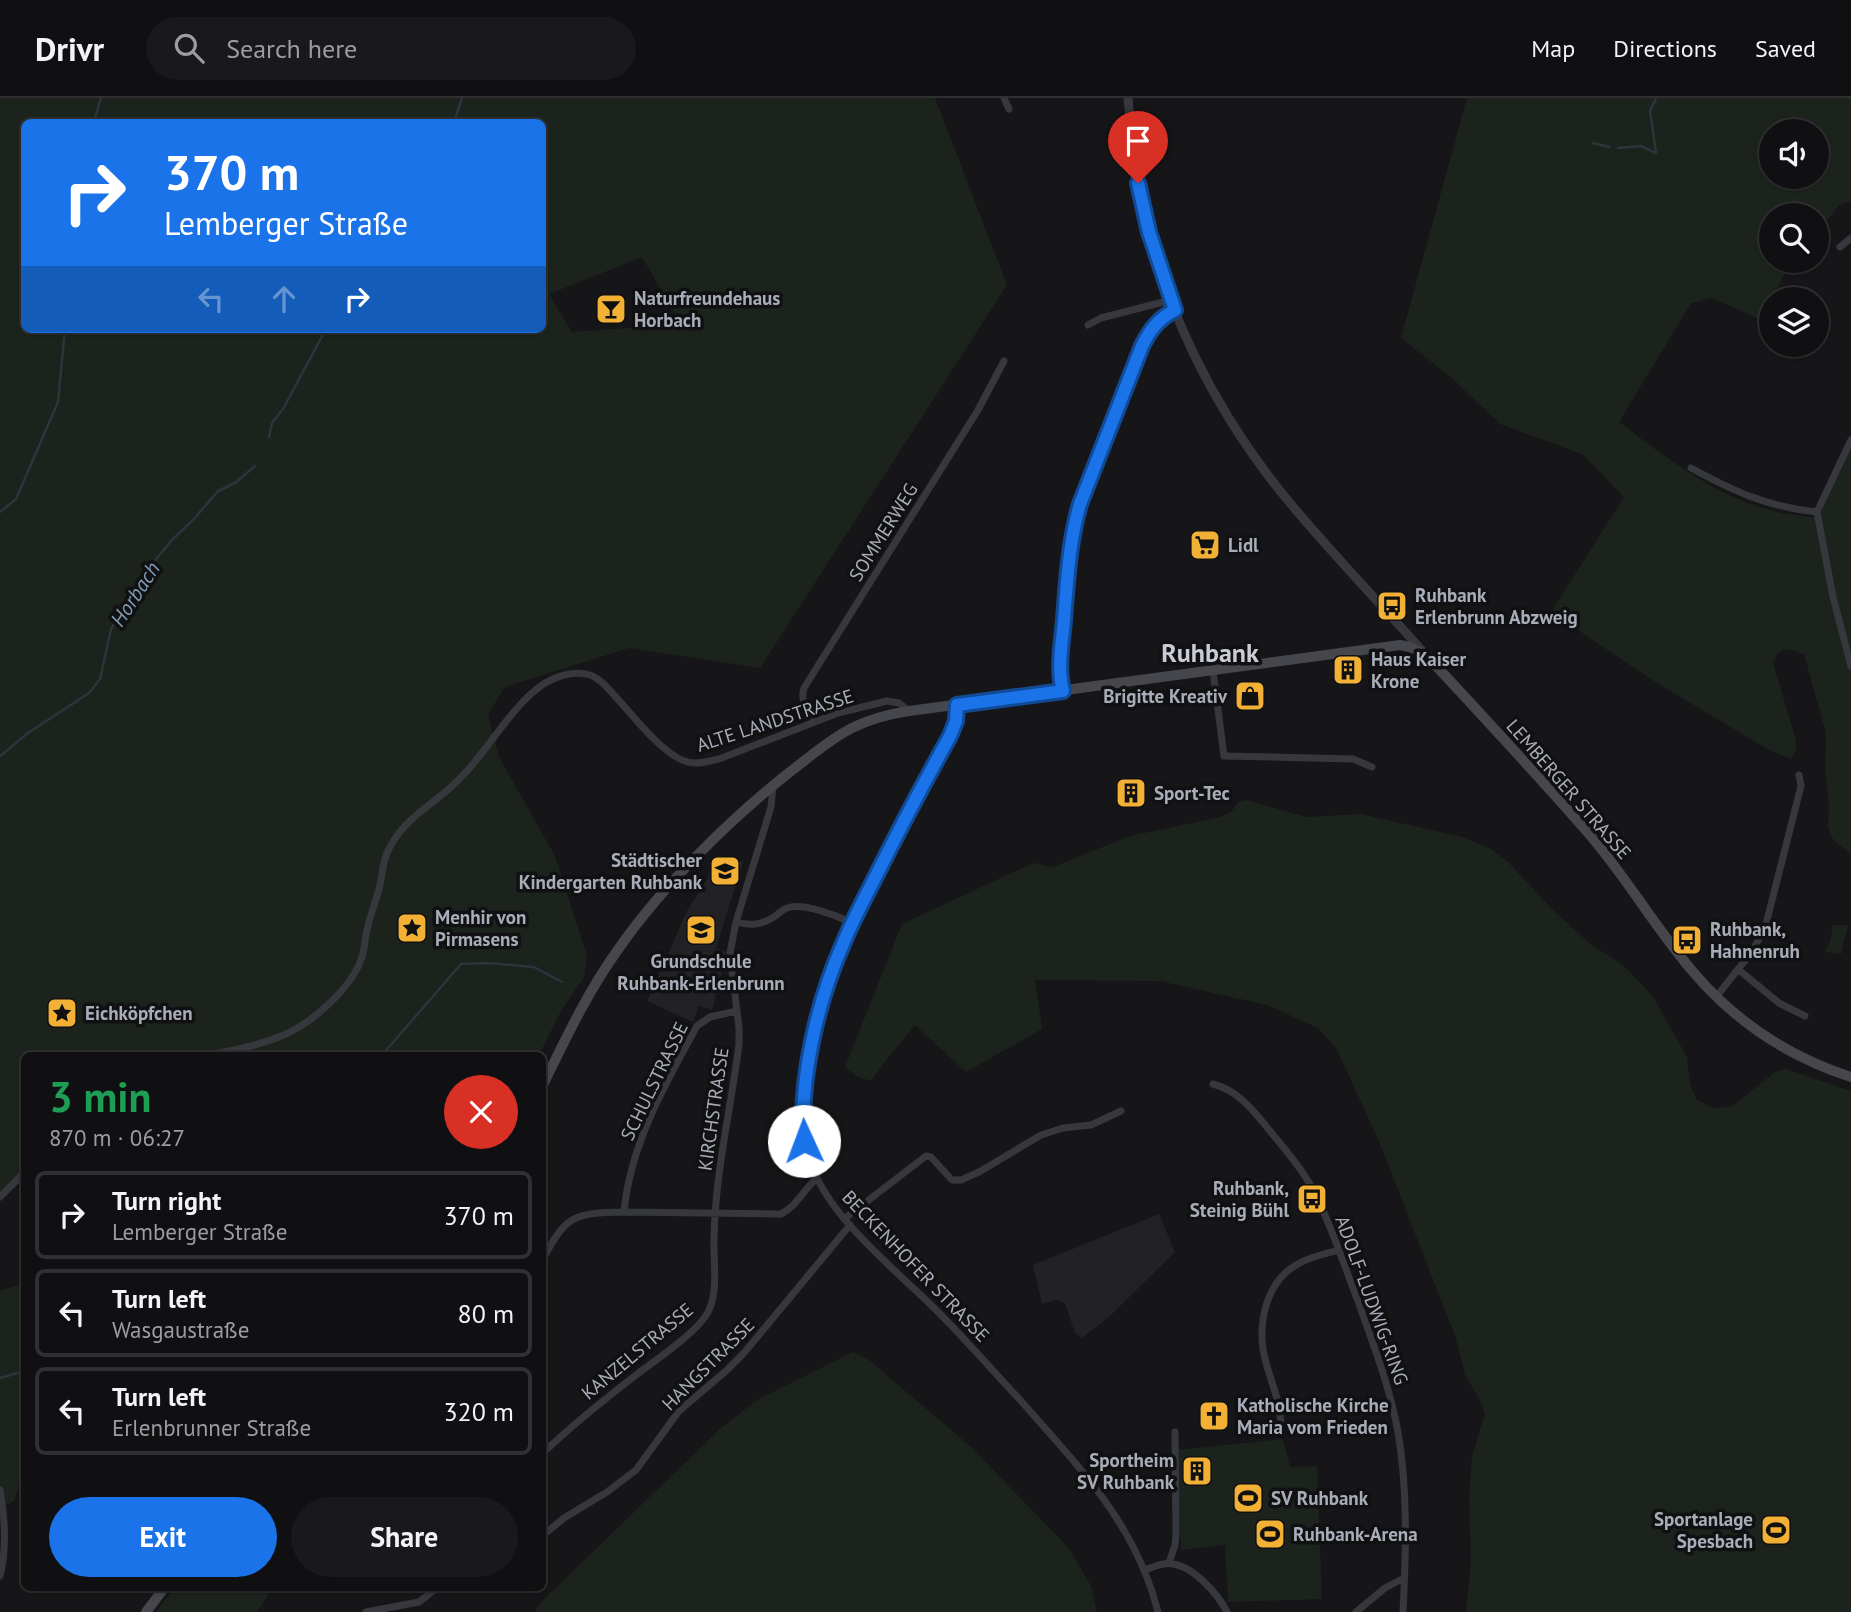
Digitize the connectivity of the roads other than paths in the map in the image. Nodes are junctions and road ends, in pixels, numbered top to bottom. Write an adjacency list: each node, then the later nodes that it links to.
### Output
1 (1004, 98): 3 (street)
2 (1128, 98): 6 (street)
3 (1009, 109)
4 (1851, 238): 5 (street)
5 (1840, 247)
6 (1171, 300): 7 (street); 8 (street)
7 (1175, 310): 13 (street); 18 (street)
8 (1088, 325)
9 (1004, 361): 21 (street, SOMMERWEG)
10 (1851, 440): 12 (street)
11 (1691, 468): 12 (street)
12 (1818, 512): 16 (street)
13 (1398, 624): 14 (street); 15 (street)
14 (1400, 645): 15 (main road, LEMBERGER STRASSE); 17 (main road, LEMBERGER STRASSE)
15 (1425, 654): 28 (main road, LEMBERGER STRASSE)
16 (1851, 666)
17 (1213, 671): 18 (main road, LEMBERGER STRASSE); 22 (street)
18 (1063, 691): 19 (main road, LEMBERGER STRASSE)
19 (957, 705): 20 (main road, LEMBERGER STRASSE); 26 (street, BECKENHOFER STRASSE)
20 (909, 711): 21 (street, ALTE LANDSTRASSE); 24 (main road, LEMBERGER STRASSE)
21 (814, 722): 31 (street, ALTE LANDSTRASSE)
22 (1372, 767)
23 (1799, 775): 27 (street)
24 (773, 786): 25 (street); 33 (main road, LEMBERGER STRASSE)
25 (736, 922): 26 (street); 29 (street)
26 (852, 923): 37 (street, BECKENHOFER STRASSE)
27 (1739, 970): 28 (street); 30 (street)
28 (1716, 997): 32 (main road, LEMBERGER STRASSE)
29 (737, 1011): 39 (street, SCHULSTRASSE); 40 (street, KIRCHSTRASSE)
30 (1805, 1016)
31 (221, 1052)
32 (1851, 1077)
33 (546, 1079)
34 (1213, 1084): 42 (street, ADOLF-LUDWIG-RING)
35 (1121, 1111): 41 (street, HANGSTRASSE)
36 (21, 1176): 38 (street)
37 (817, 1178): 40 (street); 41 (street, BECKENHOFER STRASSE)
38 (0, 1197)
39 (624, 1212): 40 (street); 43 (street)
40 (715, 1212): 46 (street, KANZELSTRASSE)
41 (847, 1222): 48 (street, HANGSTRASSE); 50 (street, BECKENHOFER STRASSE)
42 (1339, 1250): 44 (street); 52 (street, ADOLF-LUDWIG-RING)
43 (546, 1254)
44 (1281, 1429)
45 (1175, 1432): 49 (street)
46 (546, 1450)
47 (0, 1490): 51 (street)
48 (546, 1533)
49 (1170, 1563): 50 (street); 58 (street)
50 (1145, 1570): 57 (street)
51 (0, 1576)
52 (1404, 1578): 59 (street); 60 (street, ADOLF-LUDWIG-RING)
53 (162, 1591): 55 (main road)
54 (433, 1591): 56 (street)
55 (146, 1612)
56 (366, 1612)
57 (1158, 1612)
58 (1227, 1612)
59 (1356, 1612)
60 (1403, 1612)

